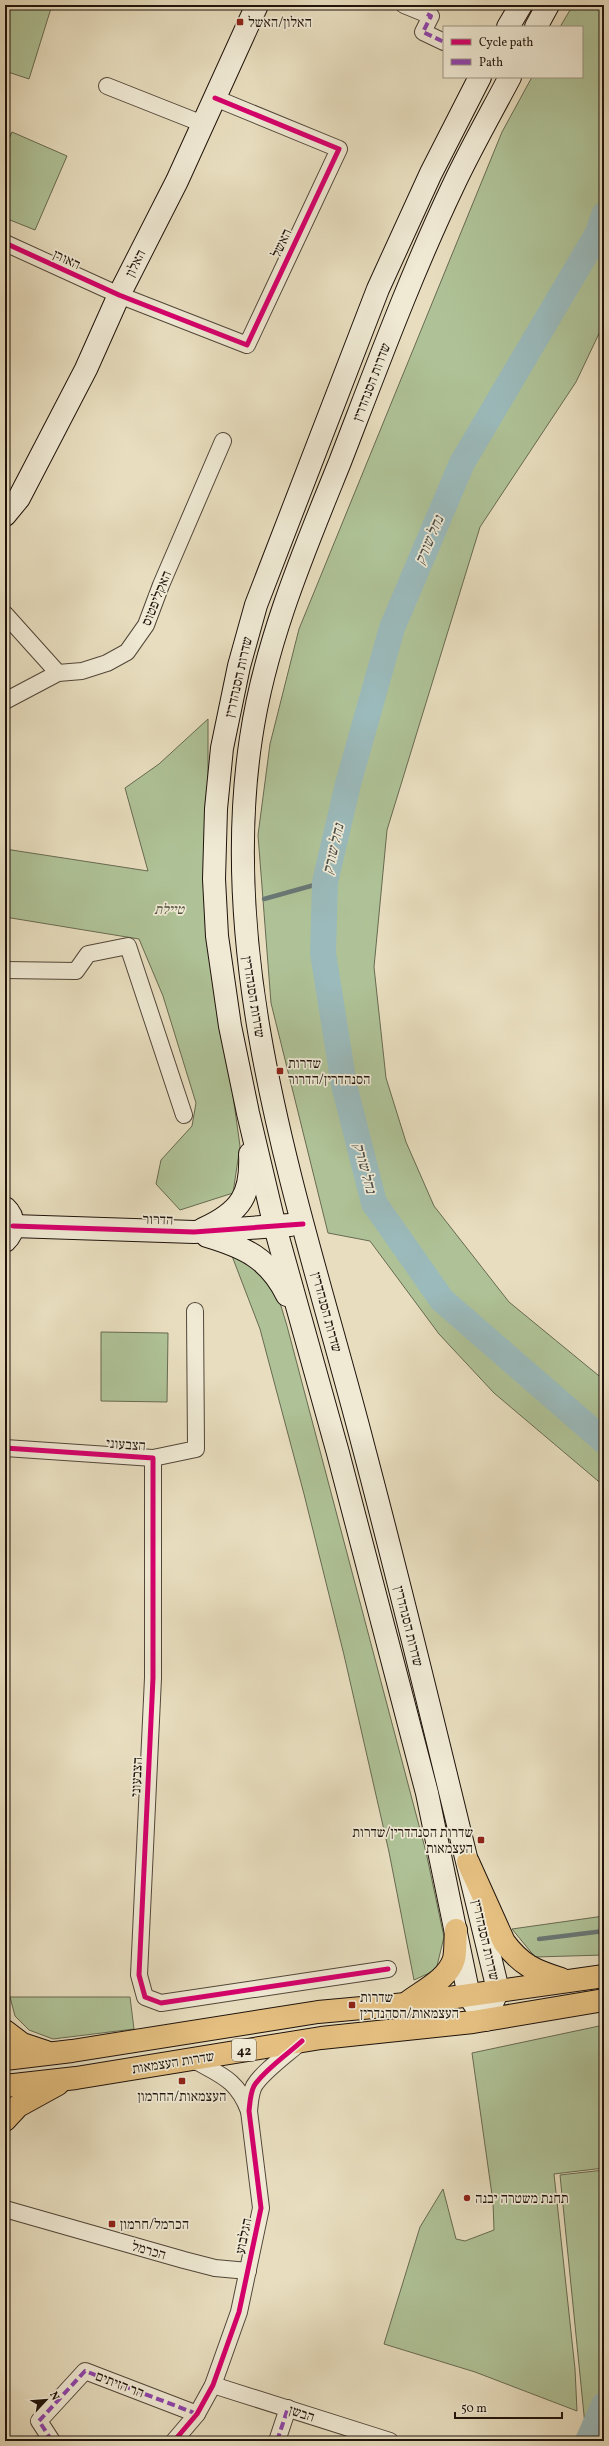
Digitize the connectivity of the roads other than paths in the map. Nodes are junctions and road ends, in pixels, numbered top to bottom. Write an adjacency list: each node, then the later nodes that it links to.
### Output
1 (257, 5): 11 (main road, האלון)
2 (404, 5): 7 (street)
3 (521, 5): 5 (main road)
4 (548, 5): 6 (main road)
5 (509, 26)
6 (537, 26)
7 (443, 42)
8 (479, 78): 21 (main road, שדרות הסנהדרין)
9 (509, 78): 23 (main road, שדרות הסנהדרין)
10 (107, 86): 12 (street)
11 (215, 98): 12 (main road, האלון); 14 (street, האשל)
12 (203, 124): 14 (main road, האלון)
13 (5, 242): 14 (street, האורן)
14 (119, 295): 16 (main road, האלון)
15 (223, 441): 18 (street, האקליפטוס)
16 (5, 515)
17 (5, 614): 18 (street)
18 (58, 673): 19 (street, האקליפטוס)
19 (5, 701)
20 (5, 970): 22 (street)
21 (248, 1113): 25 (main road, שדרות הסנהדרין); 26 (main road)
22 (184, 1114)
23 (303, 1224): 25 (main road, הדרור); 31 (main road, שדרות הסנהדרין)
24 (8, 1225): 26 (main road, הדרור)
25 (275, 1227): 26 (main road, הדרור); 28 (main road, שדרות הסנהדרין)
26 (194, 1232): 28 (main road)
27 (195, 1311): 30 (street, הצבעוני)
28 (304, 1334): 32 (main road, שדרות הסנהדרין)
29 (5, 1448): 30 (street, הצבעוני)
30 (153, 1458): 33 (street, הצבעוני)
31 (468, 1862): 35 (highway); 36 (main road, שדרות הסנהדרין)
32 (456, 1930): 37 (main road, שדרות הסנהדרין); 39 (highway)
33 (388, 1969)
34 (604, 1976): 35 (highway, 42)
35 (570, 1982): 36 (highway, 42)
36 (498, 1990): 37 (highway, 42); 40 (main road, שדרות הסנהדרין)
37 (469, 1996): 39 (highway, שדרות העצמאות / 42); 40 (main road, שדרות הסנהדרין)
38 (604, 2000): 40 (highway, 42)
39 (406, 2004): 43 (highway, שדרות העצמאות / 42)
40 (484, 2020): 42 (highway, שדרות העצמאות / 42)
41 (5, 2031): 43 (highway)
42 (302, 2041): 45 (highway, שדרות העצמאות / 42); 48 (street, הגלבוע)
43 (53, 2054): 44 (highway, שדרות העצמאות / 42)
44 (5, 2059)
45 (192, 2059): 46 (highway, שדרות העצמאות / 42); 48 (street, הגלבוע)
46 (87, 2076): 47 (highway, שדרות העצמאות / 42); 49 (highway)
47 (5, 2086)
48 (249, 2111): 51 (street, הגלבוע)
49 (5, 2120)
50 (5, 2209): 51 (street, הכרמל)
51 (248, 2271): 52 (street, הגלבוע)
52 (213, 2385): 53 (street, הבשן); 54 (street, הגלבוע)
53 (288, 2408): 57 (street); 58 (street, הבשן)
54 (197, 2414): 55 (street, הר הזיתים); 56 (street, הגלבוע)
55 (52, 2441)
56 (174, 2441)
57 (277, 2441)
58 (390, 2441)

